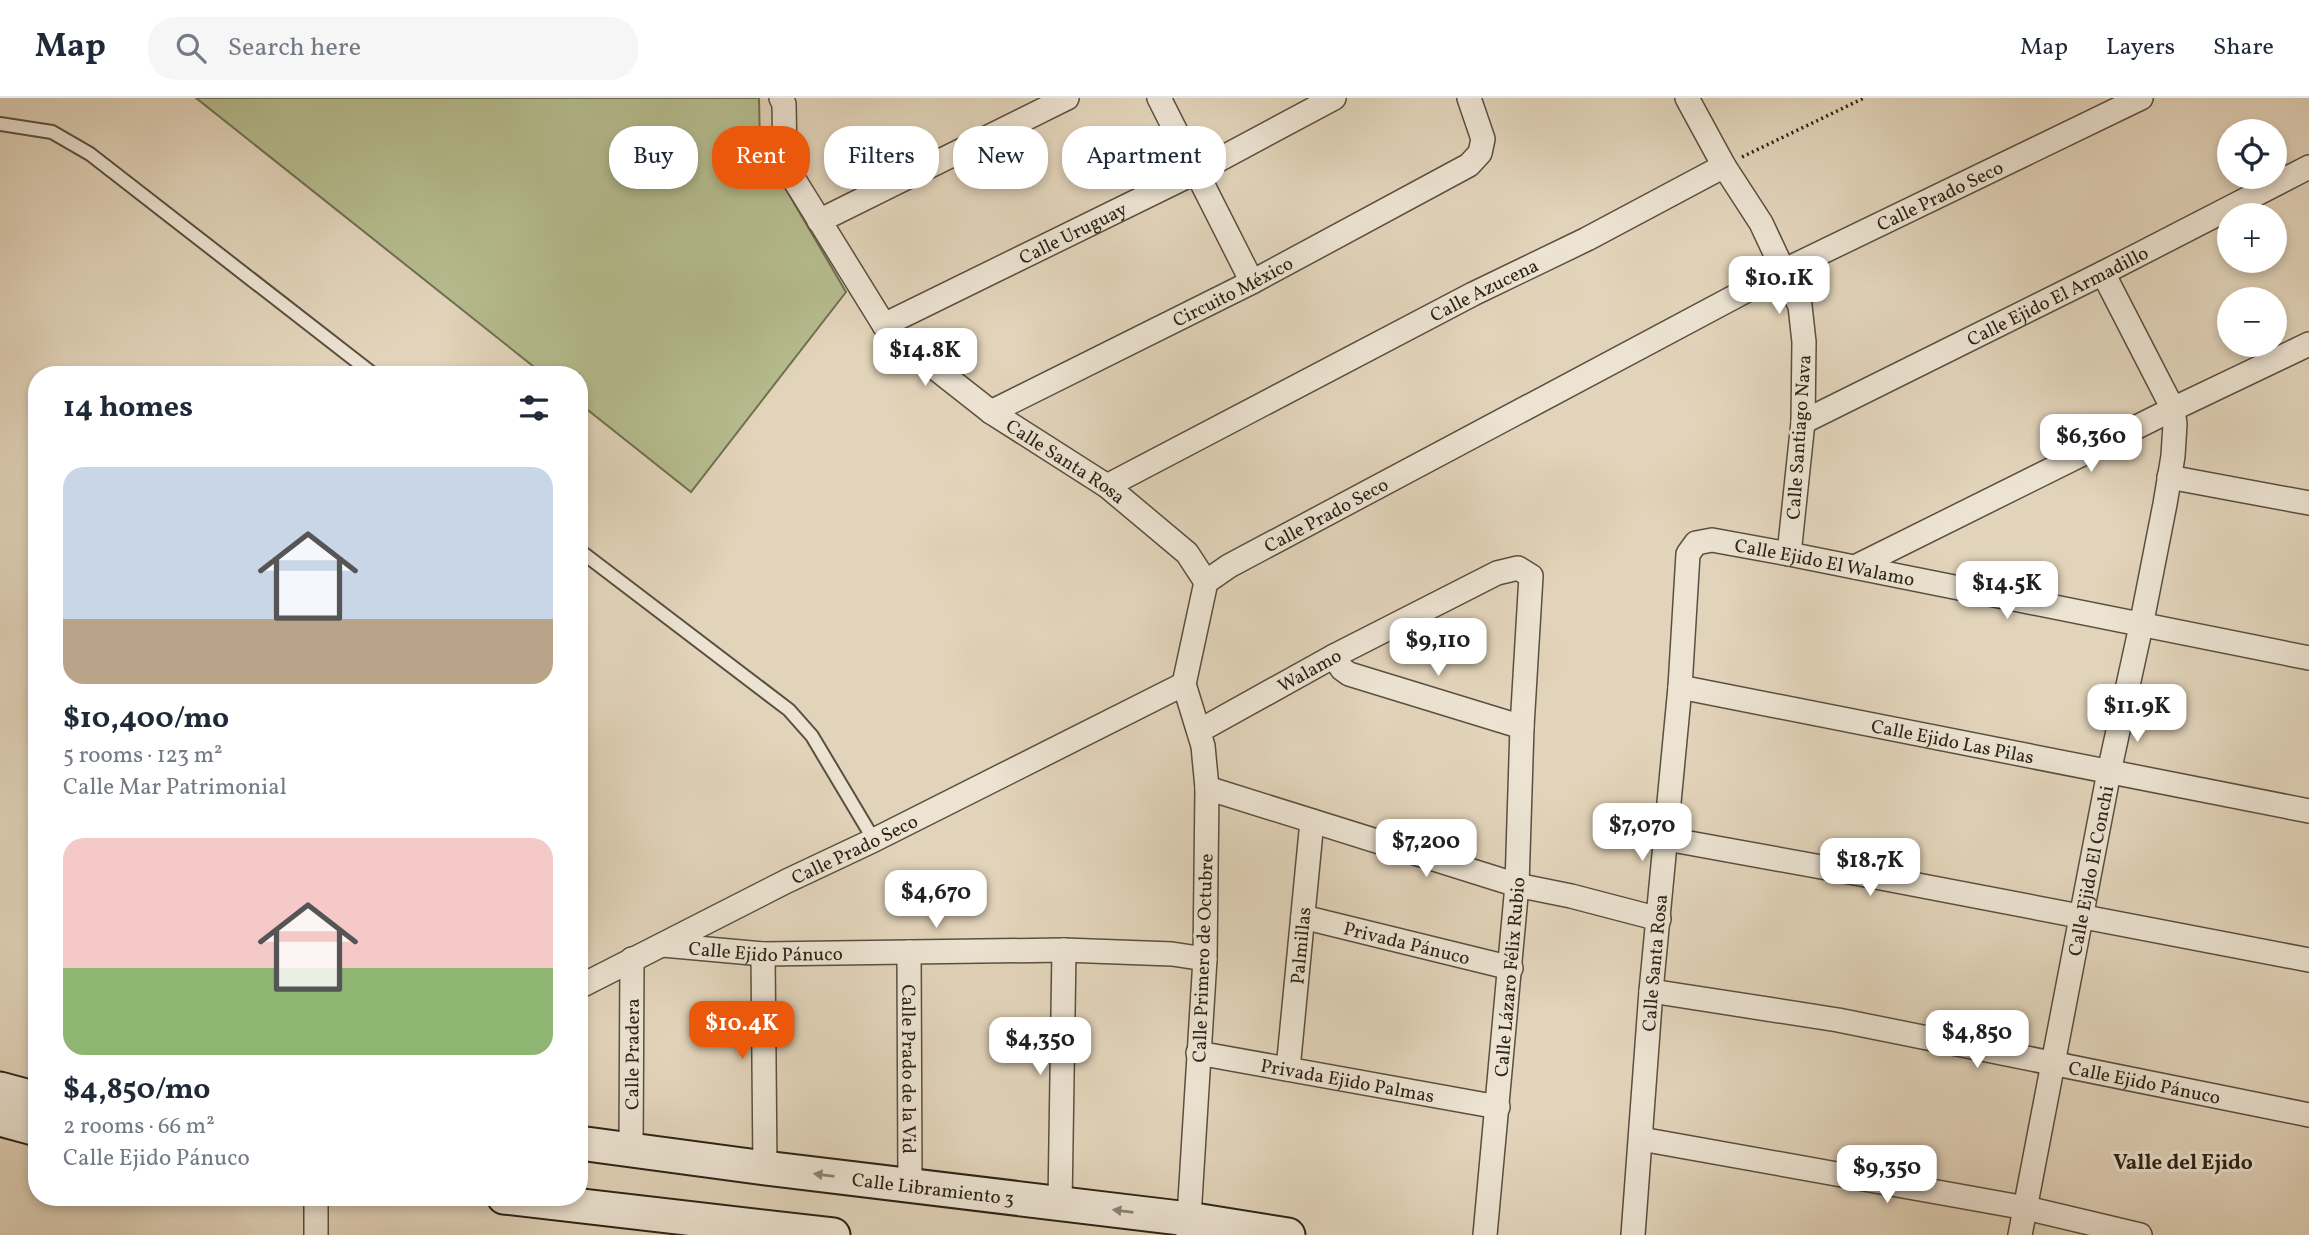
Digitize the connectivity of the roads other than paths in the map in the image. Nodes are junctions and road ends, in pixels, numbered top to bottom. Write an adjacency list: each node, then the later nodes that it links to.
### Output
1 (1067, 98): 15 (street)
2 (1159, 98): 9 (street)
3 (1334, 98): 10 (street, Calle Uruguay)
4 (1469, 98): 18 (street, Circuito México)
5 (1687, 98): 11 (street, Calle Santiago Nava)
6 (2141, 98): 16 (street, Calle Prado Seco)
7 (787, 100): 15 (street, Calle Santa Rosa)
8 (0, 124): 21 (lane)
9 (1173, 126)
10 (1226, 156)
11 (1724, 166): 16 (street, Calle Santiago Nava); 26 (street, Calle Azucena)
12 (2309, 167): 17 (street, Calle Ejido El Armadillo)
13 (1161, 189): 19 (street, Calle Uruguay)
14 (1205, 189): 18 (street)
15 (819, 221): 19 (street, Calle Santa Rosa)
16 (1783, 271): 24 (street, Calle Santiago Nava); 32 (street, Calle Prado Seco)
17 (2103, 273): 22 (street, Calle Ejido El Conchi); 24 (street, Calle Ejido El Armadillo)
18 (1252, 282): 23 (street, Circuito México)
19 (884, 325): 23 (street, Calle Santa Rosa)
20 (2309, 344): 22 (street)
21 (363, 366)
22 (2172, 409): 25 (street, Calle Ejido El Conchi); 31 (street)
23 (991, 412): 26 (street, Calle Santa Rosa)
24 (1803, 422): 29 (street, Calle Santiago Nava)
25 (2169, 477): 27 (street); 34 (street, Calle Ejido El Conchi)
26 (1107, 486): 32 (street, Calle Santa Rosa)
27 (2309, 503)
28 (1712, 540): 29 (street, Calle Ejido El Walamo); 38 (street, Calle Santa Rosa)
29 (1789, 554): 31 (street, Calle Ejido El Walamo)
30 (588, 557): 46 (lane)
31 (1855, 567): 34 (street, Calle Ejido El Walamo)
32 (1206, 582): 37 (street)
33 (1530, 592): 35 (street, Walamo); 39 (street, Calle Lázaro Félix Rubio)
34 (2141, 626): 36 (street, Calle Ejido El Walamo); 41 (street, Calle Ejido El Conchi)
35 (1334, 656): 39 (street); 40 (street, Walamo)
36 (2309, 658)
37 (1184, 684): 40 (street, Calle Primero de Octubre); 46 (street, Calle Prado Seco)
38 (1680, 687): 41 (street, Calle Ejido Las Pilas); 45 (street, Calle Santa Rosa)
39 (1522, 727): 47 (street, Calle Lázaro Félix Rubio)
40 (1199, 732): 42 (street, Calle Primero de Octubre)
41 (2109, 772): 43 (street, Calle Ejido Las Pilas); 49 (street, Calle Ejido El Conchi)
42 (1208, 788): 44 (street); 56 (street, Calle Primero de Octubre)
43 (2309, 811)
44 (1312, 821): 47 (street); 48 (street, Palmillas)
45 (1667, 839): 49 (street); 50 (street, Calle Santa Rosa)
46 (874, 840): 51 (street, Calle Prado Seco)
47 (1517, 885): 50 (street); 58 (street, Calle Lázaro Félix Rubio)
48 (1303, 917): 58 (street, Privada Pánuco); 63 (street, Palmillas)
49 (2081, 917): 57 (street); 62 (street, Calle Ejido El Conchi)
50 (1659, 919): 60 (street, Calle Santa Rosa)
51 (662, 945): 54 (street, Calle Ejido Pánuco); 55 (street, Calle Prado Seco)
52 (1064, 950): 53 (street, Calle Ejido Pánuco); 56 (street, Calle Ejido Pánuco); 75 (street)
53 (909, 952): 54 (street, Calle Ejido Pánuco); 74 (street, Calle Prado de la Vid)
54 (763, 954): 73 (street)
55 (632, 959): 59 (street, Calle Prado Seco); 72 (street, Calle Pradera)
56 (1205, 959): 61 (street, Calle Primero de Octubre)
57 (2309, 960)
58 (1511, 968): 66 (street, Calle Lázaro Félix Rubio)
59 (588, 982)
60 (1651, 991): 62 (street, Calle Ejido Pánuco); 70 (street, Calle Santa Rosa)
61 (1198, 1053): 63 (street, Privada Ejido Palmas); 80 (street, Calle Primero de Octubre)
62 (2054, 1063): 67 (street, Calle Ejido Pánuco); 78 (street, Calle Ejido El Conchi)
63 (1288, 1069): 66 (street, Privada Ejido Palmas)
64 (0, 1089): 65 (street)
65 (28, 1097)
66 (1498, 1107): 85 (street, Calle Lázaro Félix Rubio)
67 (2309, 1115)
68 (0, 1119): 69 (street)
69 (28, 1127)
70 (1641, 1139): 78 (street); 86 (street, Calle Santa Rosa)
71 (588, 1144): 72 (street, Calle Libramiento 3)
72 (631, 1150): 73 (street, Calle Libramiento 3)
73 (765, 1168): 74 (street, Calle Libramiento 3, one-way to 73)
74 (910, 1185): 75 (street, Calle Libramiento 3)
75 (1060, 1204): 80 (street, Calle Libramiento 3, one-way to 75)
76 (316, 1206): 82 (street)
77 (548, 1206): 79 (street)
78 (2026, 1208): 87 (street, Calle Ejido El Conchi); 88 (street)
79 (636, 1224): 81 (street)
80 (1188, 1227): 84 (street, Calle Libramiento 3)
81 (761, 1231): 83 (street)
82 (316, 1235)
83 (833, 1235)
84 (1288, 1235)
85 (1485, 1235)
86 (1633, 1235)
87 (2020, 1235)
88 (2140, 1235)

